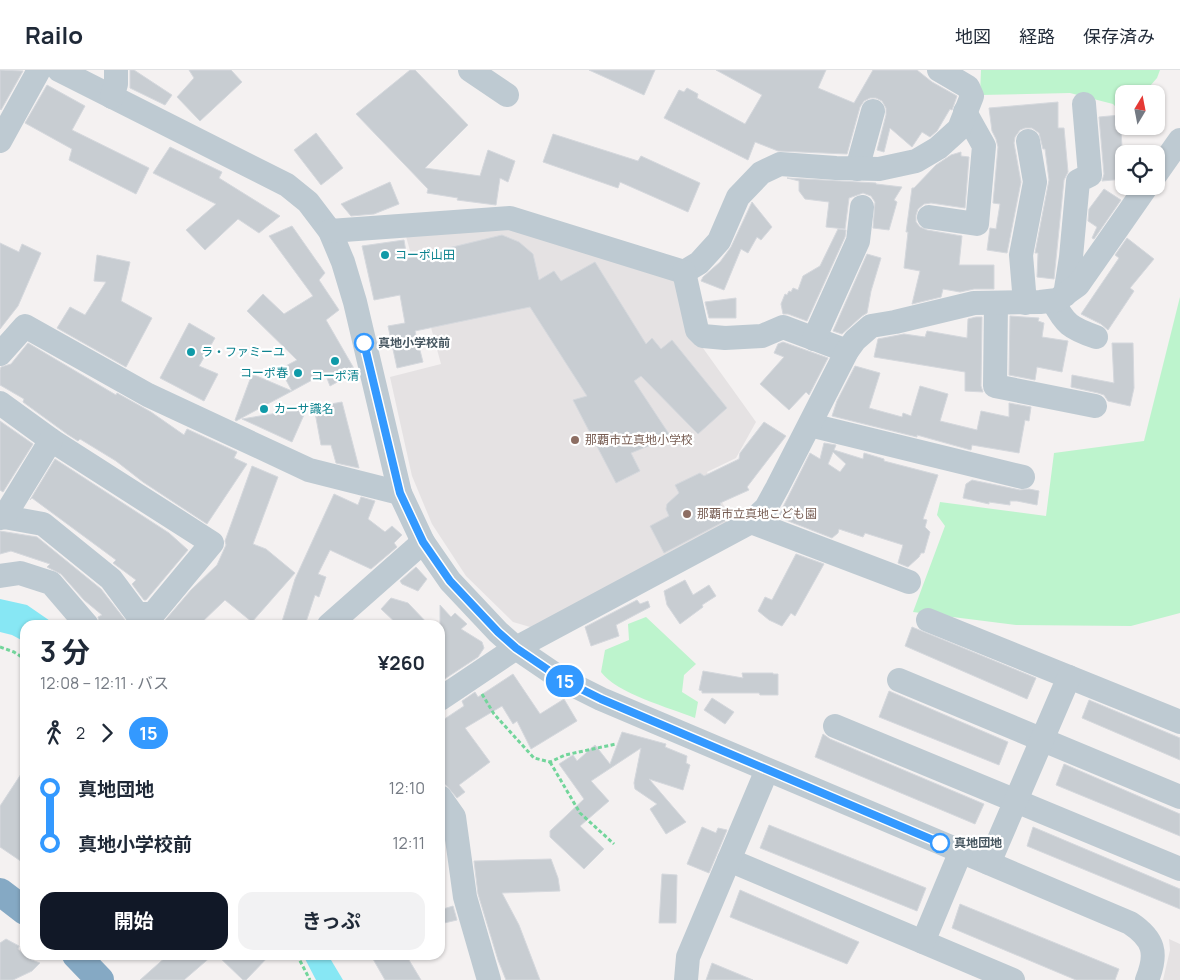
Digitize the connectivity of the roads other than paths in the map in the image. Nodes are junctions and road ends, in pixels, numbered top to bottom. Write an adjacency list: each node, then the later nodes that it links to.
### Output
1 (39, 70): 12 (street)
2 (59, 70): 7 (street)
3 (116, 70): 7 (street)
4 (470, 70): 6 (street)
5 (939, 70): 10 (street)
6 (507, 95)
7 (112, 97): 19 (street)
8 (1084, 104): 21 (street)
9 (873, 111): 15 (street)
10 (966, 112): 15 (street); 18 (street)
11 (1180, 140): 14 (street)
12 (0, 141)
13 (1028, 141): 23 (street)
14 (1165, 161)
15 (857, 168): 20 (street)
16 (1141, 195): 21 (street)
17 (862, 207): 25 (street)
18 (929, 217)
19 (330, 231): 20 (street); 33 (street)
20 (684, 272): 25 (street)
21 (1059, 298): 23 (street); 24 (street)
22 (996, 303): 23 (street); 26 (street); 29 (street)
23 (1025, 303)
24 (1096, 337)
25 (814, 339): 26 (street)
26 (846, 351): 30 (street)
27 (0, 354): 33 (street)
28 (0, 403): 31 (street)
29 (1096, 406)
30 (810, 426): 32 (street); 35 (street)
31 (51, 440): 34 (street); 34 (street)
32 (1023, 476)
33 (400, 493): 36 (street)
34 (2, 517)
35 (751, 522): 38 (street); 42 (street)
36 (423, 542): 40 (street); 42 (street)
37 (0, 576): 39 (street)
38 (909, 582)
39 (83, 620)
40 (335, 620)
41 (928, 620): 43 (street)
42 (516, 648): 45 (street); 49 (street)
43 (1069, 678): 46 (street); 48 (street)
44 (899, 680): 48 (street)
45 (445, 695)
46 (1180, 722)
47 (835, 726): 51 (street)
48 (1042, 740): 50 (street); 51 (street)
49 (767, 770): 53 (street); 54 (street)
50 (1180, 797)
51 (1016, 801): 55 (street); 56 (street)
52 (445, 804): 62 (street)
53 (960, 851): 55 (street); 59 (street)
54 (729, 860): 59 (street); 63 (street)
55 (989, 864): 65 (street)
56 (1180, 869)
57 (0, 892): 58 (highway)
58 (20, 905)
59 (923, 942): 64 (street)
60 (81, 960): 61 (highway)
61 (100, 980)
62 (488, 980)
63 (686, 980)
64 (1013, 980)
65 (1147, 980)

